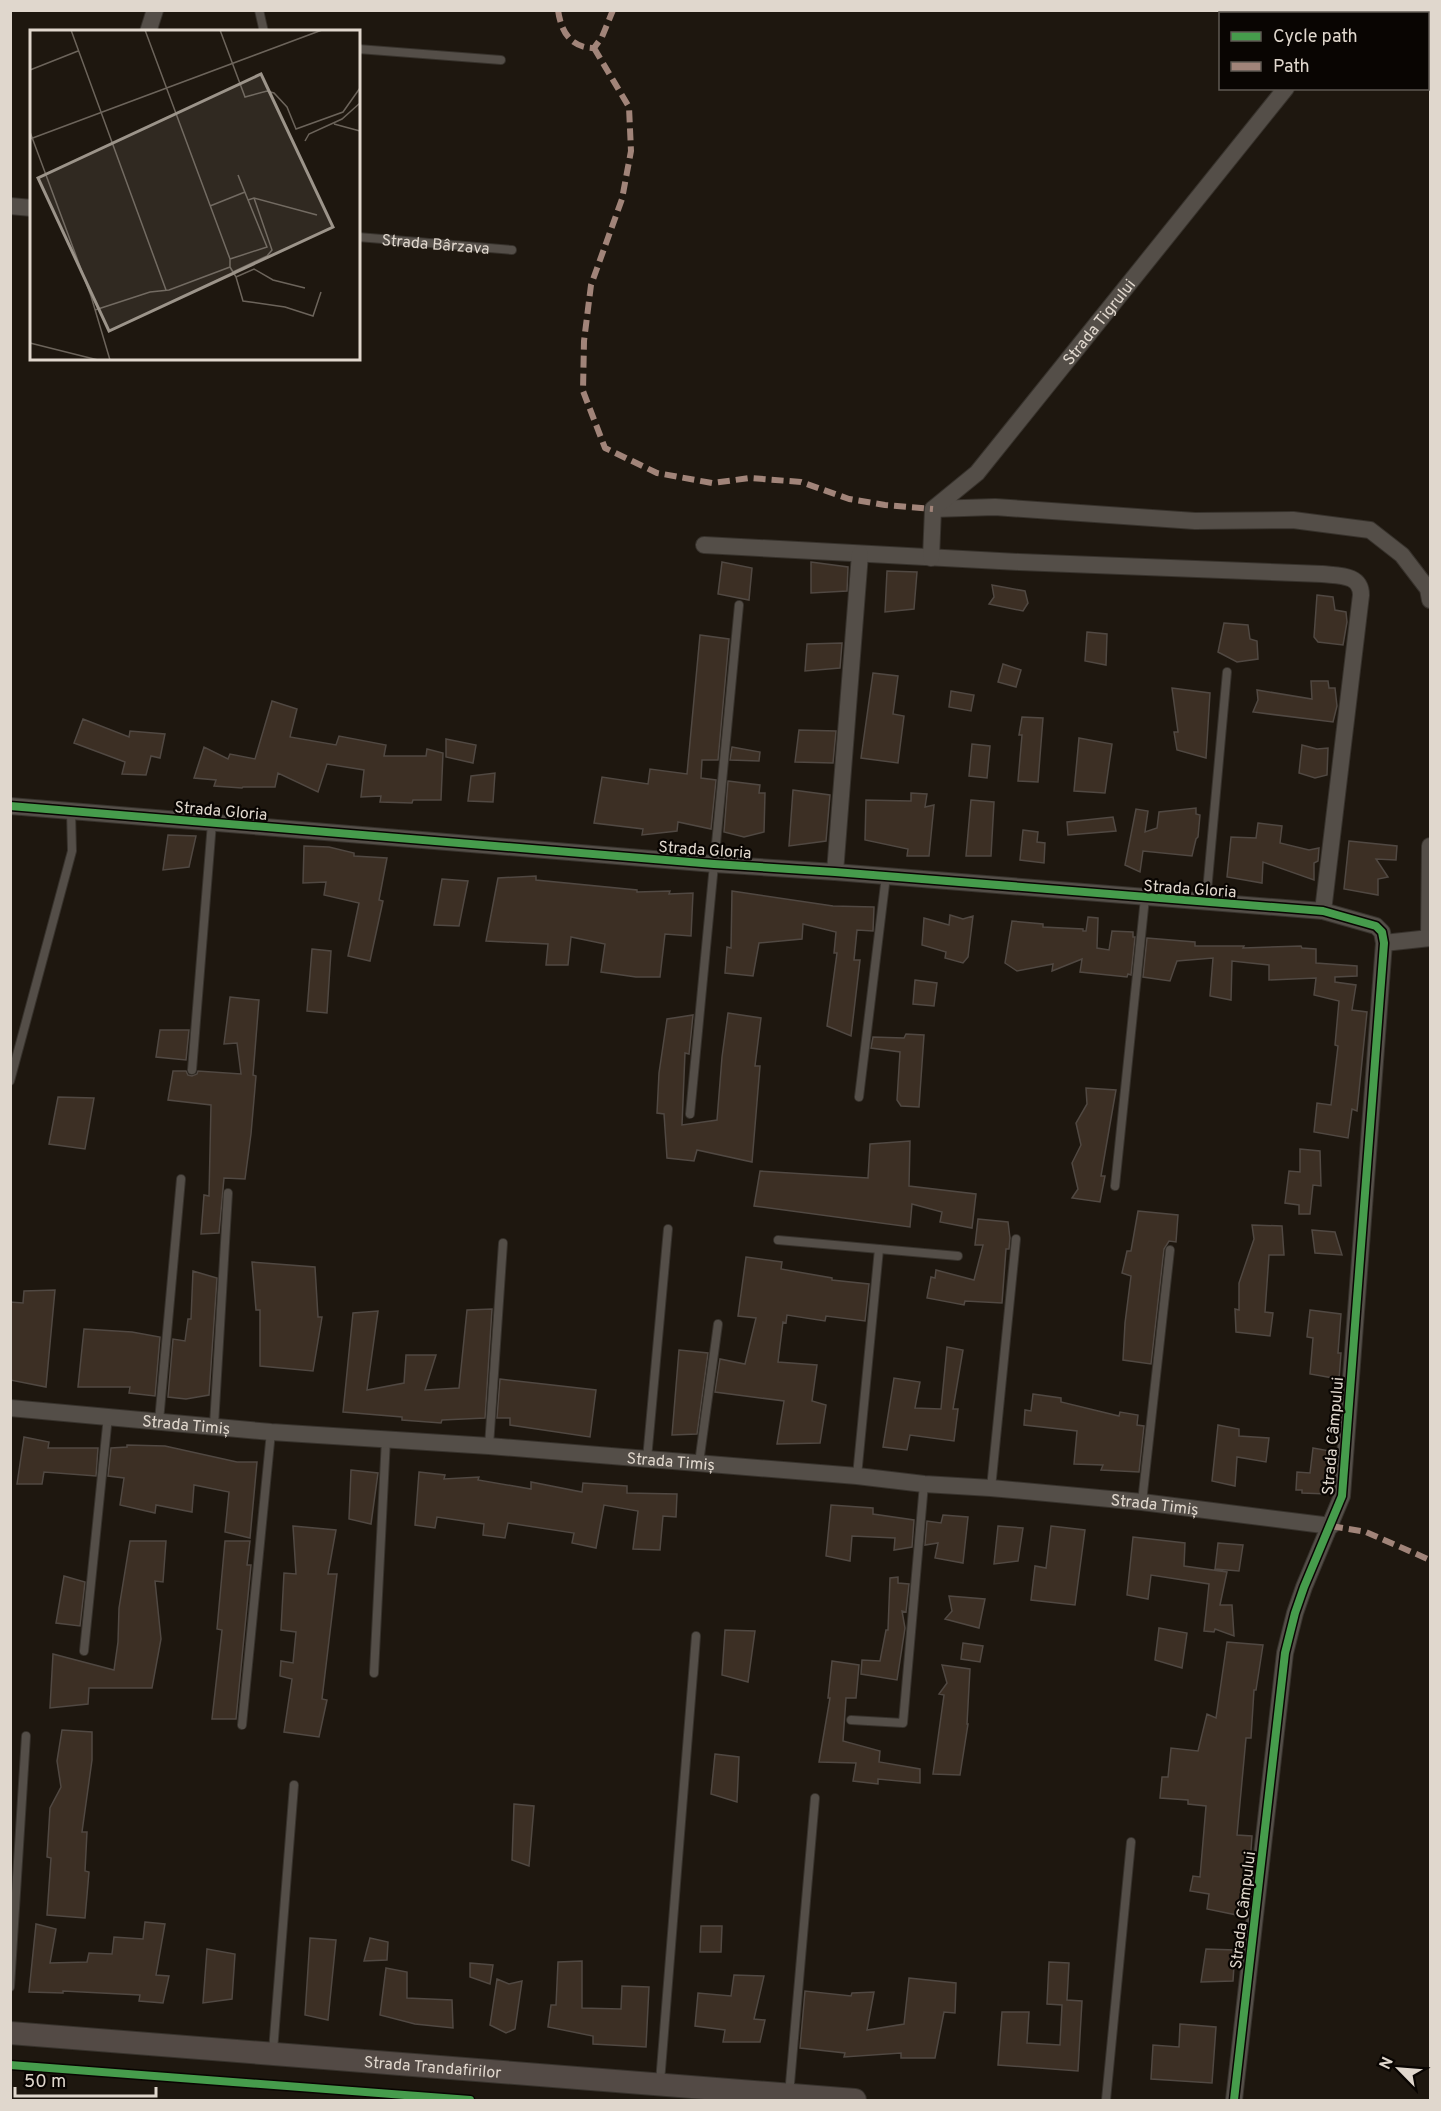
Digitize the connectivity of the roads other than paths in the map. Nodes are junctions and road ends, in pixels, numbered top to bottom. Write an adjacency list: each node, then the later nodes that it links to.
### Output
1 (155, 10): 3 (street)
2 (259, 10): 4 (lane)
3 (149, 30)
4 (264, 30)
5 (360, 49): 6 (lane)
6 (501, 60)
7 (1284, 90): 12 (street, Strada Tigrului)
8 (10, 206): 9 (street)
9 (30, 208)
10 (360, 237): 11 (lane, Strada Bârzava)
11 (512, 250)
12 (933, 509): 15 (street); 16 (street)
13 (704, 545): 14 (street)
14 (860, 554): 15 (street); 24 (street)
15 (931, 558): 28 (street)
16 (1431, 600)
17 (739, 605): 23 (lane)
18 (1227, 672): 27 (lane)
19 (10, 806): 20 (street, Strada Gloria)
20 (70, 811): 21 (street, Strada Gloria); 32 (lane)
21 (212, 822): 23 (street, Strada Gloria); 31 (lane)
22 (1431, 846): 29 (street)
23 (714, 864): 24 (street, Strada Gloria); 34 (lane)
24 (835, 872): 25 (street, Strada Gloria)
25 (886, 876): 26 (street, Strada Gloria); 33 (lane)
26 (1145, 898): 27 (street, Strada Gloria); 36 (lane)
27 (1206, 903): 28 (street, Strada Gloria)
28 (1323, 911): 30 (street, Strada Gloria)
29 (1430, 938): 30 (street)
30 (1384, 943): 59 (street, Strada Câmpului)
31 (192, 1070)
32 (10, 1081)
33 (859, 1097)
34 (690, 1114)
35 (181, 1179): 48 (lane)
36 (1115, 1186)
37 (228, 1193): 49 (lane)
38 (668, 1229): 53 (lane)
39 (1016, 1239): 57 (lane)
40 (778, 1240): 42 (lane)
41 (503, 1243): 52 (lane)
42 (879, 1249): 44 (lane); 55 (lane)
43 (1170, 1250): 58 (lane)
44 (958, 1256)
45 (718, 1324): 54 (lane)
46 (10, 1408): 47 (street, Strada Timiș)
47 (108, 1416): 48 (street, Strada Timiș); 61 (lane)
48 (159, 1420): 49 (street, Strada Timiș)
49 (214, 1425): 50 (street, Strada Timiș)
50 (271, 1431): 51 (street, Strada Timiș); 64 (lane)
51 (386, 1439): 52 (street, Strada Timiș); 62 (lane)
52 (489, 1446): 53 (street, Strada Timiș)
53 (647, 1459): 54 (street, Strada Timiș)
54 (699, 1463): 55 (street, Strada Timiș)
55 (857, 1476): 56 (street, Strada Timiș)
56 (924, 1484): 57 (street, Strada Timiș); 63 (lane)
57 (991, 1488): 58 (street, Strada Timiș)
58 (1142, 1502): 59 (street, Strada Timiș)
59 (1331, 1526): 77 (street, Strada Câmpului)
60 (696, 1636): 72 (lane)
61 (84, 1651)
62 (374, 1673)
63 (851, 1719)
64 (242, 1725)
65 (26, 1736): 69 (lane)
66 (294, 1785): 71 (lane)
67 (815, 1798): 74 (lane)
68 (1131, 1842): 76 (lane)
69 (10, 1987)
70 (10, 2033): 71 (main road, Strada Trandafirilor)
71 (273, 2055): 72 (main road, Strada Trandafirilor)
72 (660, 2086): 73 (main road, Strada Trandafirilor)
73 (734, 2096): 74 (main road, Strada Trandafirilor)
74 (789, 2096): 75 (main road, Strada Trandafirilor)
75 (854, 2100)
76 (1106, 2100)
77 (1234, 2100)

